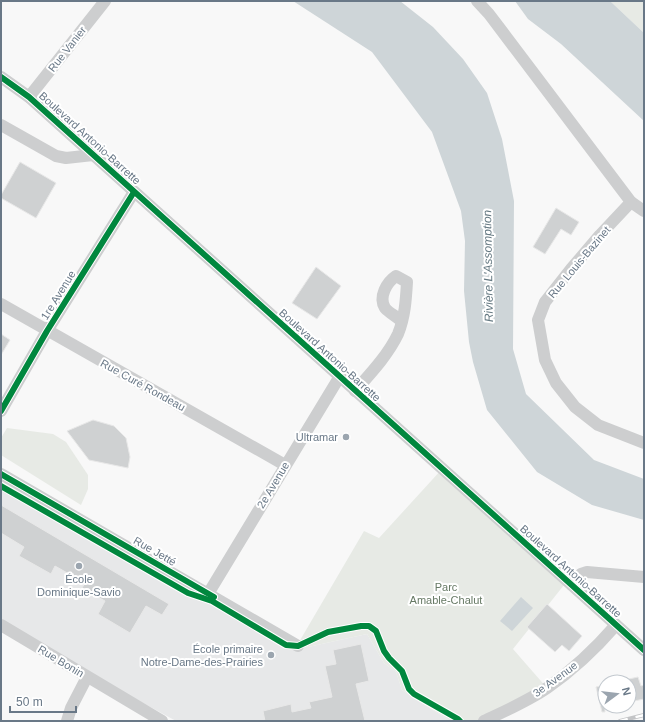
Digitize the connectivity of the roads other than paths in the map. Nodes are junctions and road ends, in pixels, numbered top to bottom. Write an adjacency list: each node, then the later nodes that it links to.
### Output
1 (104, 1): 4 (street, Rue Vanier)
2 (476, 1): 8 (street)
3 (1, 78): 4 (street, Boulevard Antonio-Barrette)
4 (29, 97): 6 (street, Boulevard Antonio-Barrette)
5 (1, 124): 6 (street)
6 (93, 155): 7 (street, Boulevard Antonio-Barrette)
7 (134, 192): 12 (street, 1re Avenue); 13 (street, Boulevard Antonio-Barrette)
8 (630, 202): 9 (street); 16 (street, Rue Louis-Bazinet)
9 (644, 211)
10 (1, 304): 12 (street, Rue Curé Rondeau)
11 (402, 322): 14 (street, Boulevard Antonio-Barrette)
12 (47, 331): 15 (street, 1re Avenue); 17 (street, Rue Curé Rondeau)
13 (340, 376): 14 (street, Boulevard Antonio-Barrette); 17 (street, 2e Avenue)
14 (356, 391): 20 (street, Boulevard Antonio-Barrette)
15 (1, 410)
16 (644, 443)
17 (285, 465): 21 (street, 2e Avenue)
18 (1, 474): 21 (street, Rue Jetté)
19 (644, 576): 20 (street)
20 (572, 585): 22 (street, Boulevard Antonio-Barrette)
21 (208, 594): 24 (street, Rue Jetté)
22 (616, 625): 25 (street, Boulevard Antonio-Barrette); 29 (street, 3e Avenue)
23 (1, 626): 26 (street, Rue Bonin)
24 (298, 646)
25 (644, 650)
26 (87, 677): 27 (street); 28 (street, Rue Bonin)
27 (67, 721)
28 (162, 721)
29 (484, 721)

